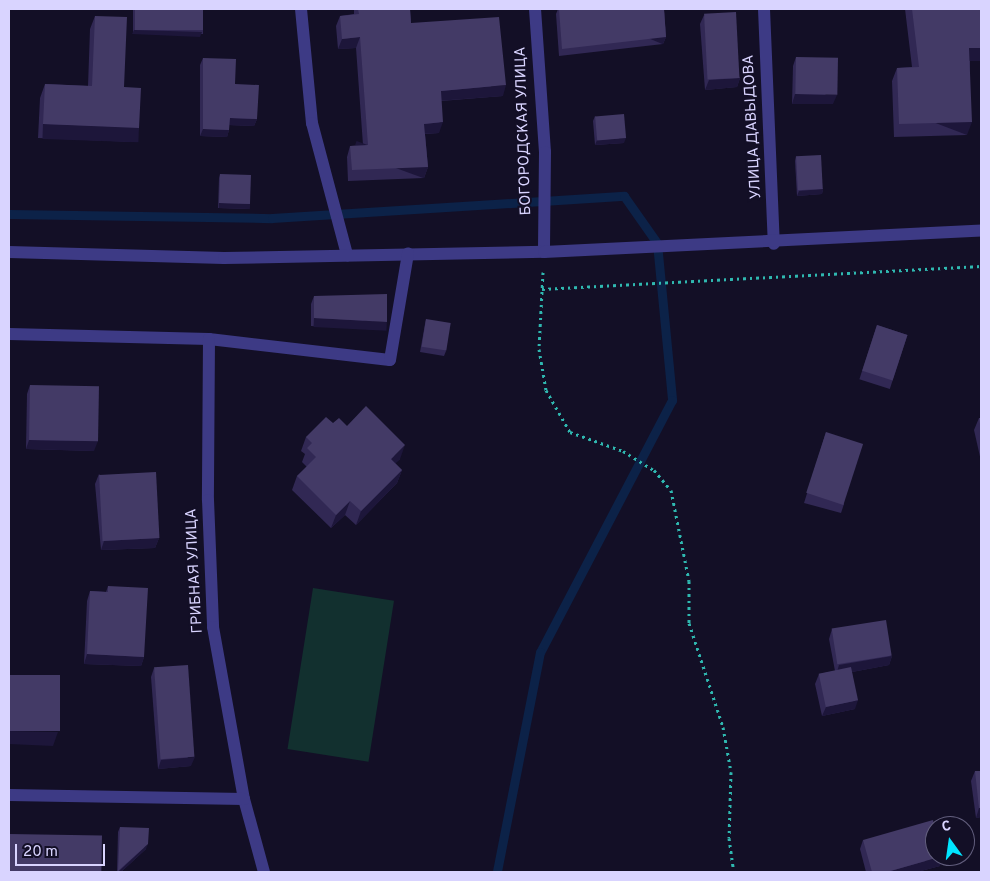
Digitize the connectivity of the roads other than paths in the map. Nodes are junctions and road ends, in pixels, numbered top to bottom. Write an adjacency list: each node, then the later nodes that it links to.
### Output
1 (302, 9): 9 (street)
2 (535, 9): 7 (street, БОГОРОДСКАЯ УЛИЦА)
3 (764, 9): 5 (street, УЛИЦА ДАВЫДОВА)
4 (981, 231): 5 (street)
5 (774, 244): 7 (street)
6 (9, 252): 9 (street)
7 (544, 252): 8 (street)
8 (408, 254): 9 (street); 11 (street)
9 (347, 255)
10 (9, 334): 11 (street)
11 (210, 339): 13 (street, ГРИБНАЯ УЛИЦА)
12 (9, 795): 13 (street)
13 (244, 799): 14 (street, ГРИБНАЯ УЛИЦА)
14 (264, 872)

